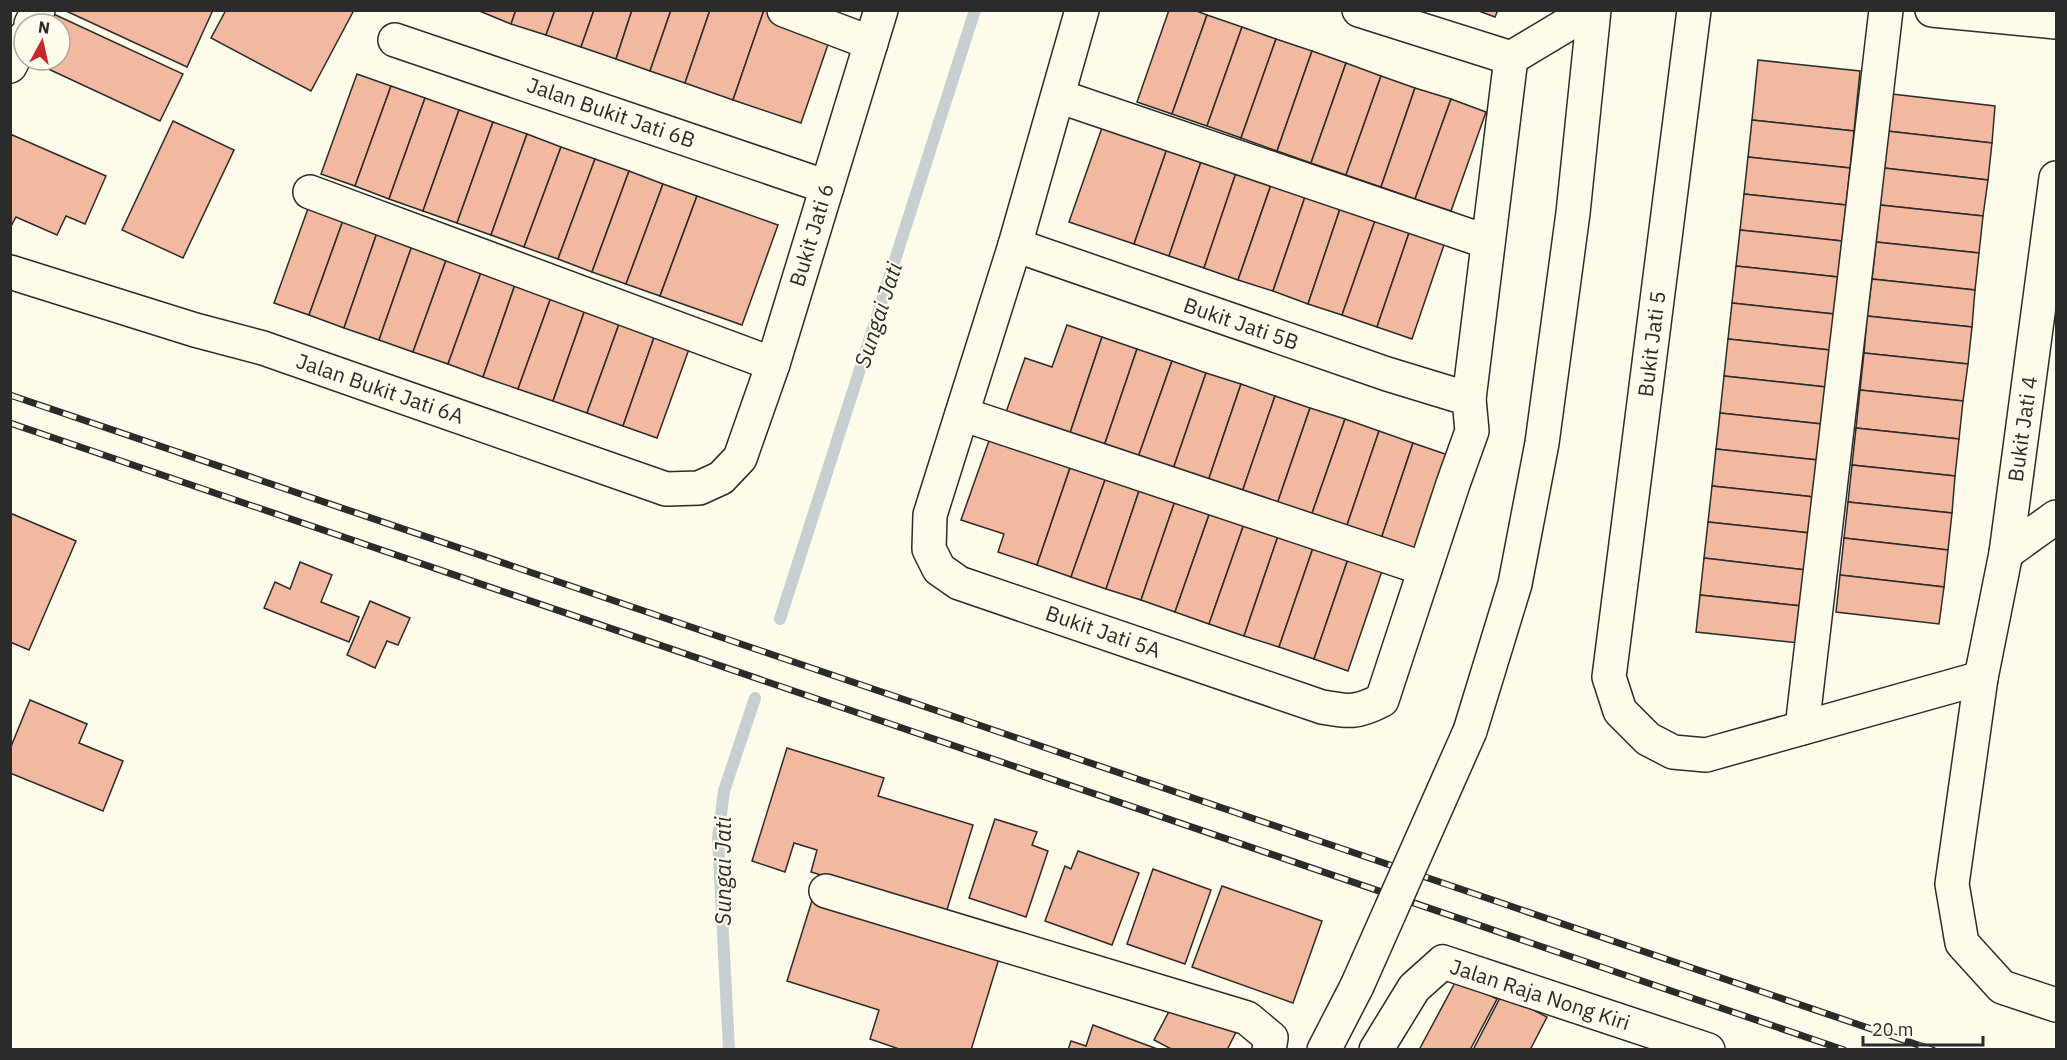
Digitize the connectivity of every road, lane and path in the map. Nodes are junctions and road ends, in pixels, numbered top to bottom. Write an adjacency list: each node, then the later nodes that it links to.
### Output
1 (784, 10): 11 (street)
2 (881, 10): 11 (street, Bukit Jati 6)
3 (1082, 10): 13 (street, Bukit Jati 5A)
4 (1359, 10): 12 (street)
5 (1592, 10): 12 (street); 32 (street, bridge)
6 (1694, 10): 28 (street, Bukit Jati 5)
7 (1886, 10): 28 (street)
8 (1932, 10): 9 (street)
9 (2056, 22)
10 (395, 39): 15 (street, Jalan Bukit Jati 6B)
11 (871, 43): 15 (street, Bukit Jati 6)
12 (1511, 58): 17 (street, Bukit Jati 5A)
13 (1058, 96): 17 (street); 18 (street, Bukit Jati 5A)
14 (2056, 178): 25 (street, Bukit Jati 4)
15 (827, 187): 20 (street, Bukit Jati 6)
16 (310, 192): 20 (street)
17 (1488, 242): 21 (street, Bukit Jati 5A)
18 (1015, 245): 21 (street, Bukit Jati 5B); 22 (street, Bukit Jati 5A)
19 (10, 272): 23 (street, Jalan Bukit Jati 6A)
20 (773, 364): 23 (street, Bukit Jati 6)
21 (1469, 399): 26 (street, Bukit Jati 5A)
22 (962, 414): 26 (street); 26 (street, Bukit Jati 5A)
23 (740, 458)
24 (2056, 518): 25 (street)
25 (2006, 552): 27 (street, Bukit Jati 4)
26 (1425, 569)
27 (1981, 678): 28 (street); 30 (street, Bukit Jati 4)
28 (1802, 728)
29 (826, 891): 31 (street)
30 (2056, 1005)
31 (1269, 1050)
32 (1324, 1050)
33 (1376, 1050): 34 (street, Jalan Raja Nong Kiri)
34 (1708, 1050)

